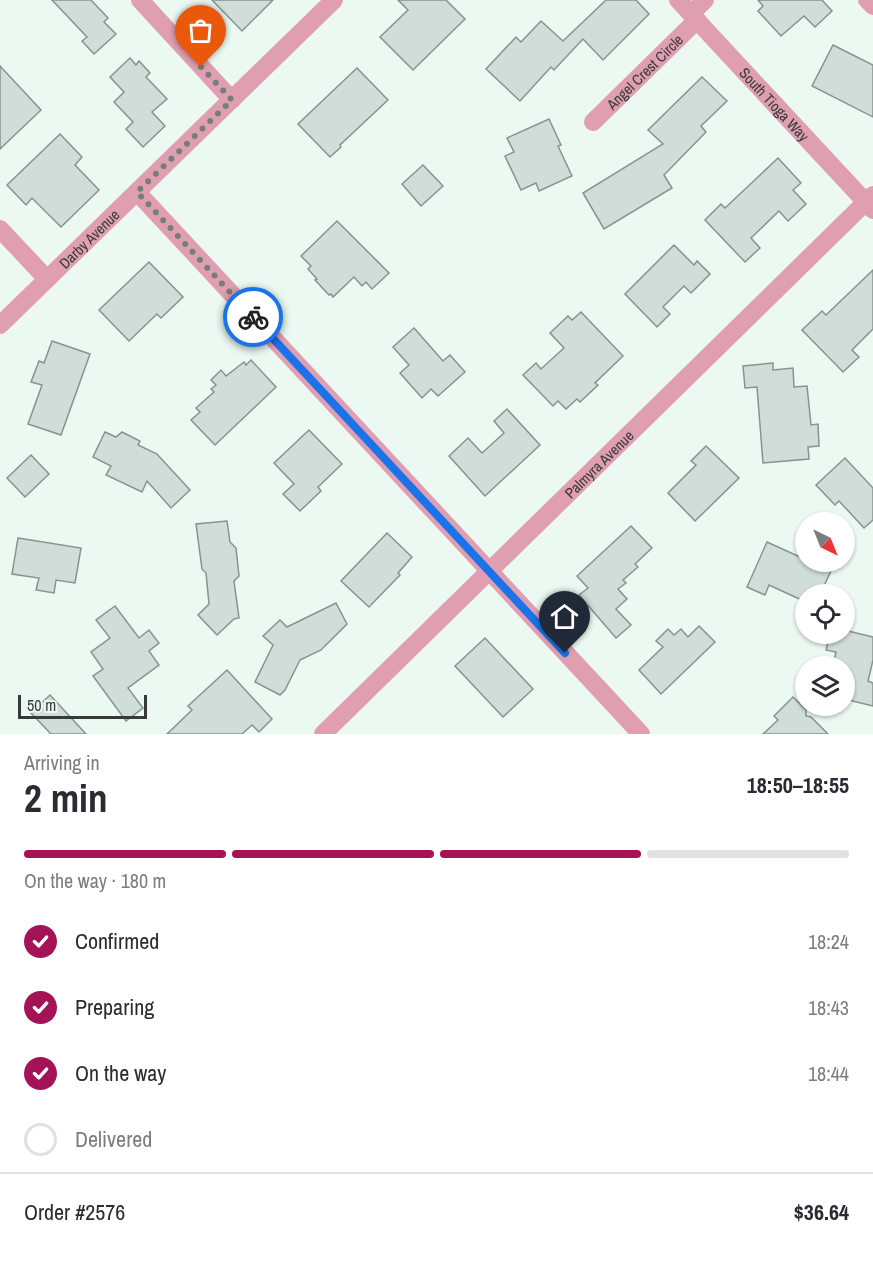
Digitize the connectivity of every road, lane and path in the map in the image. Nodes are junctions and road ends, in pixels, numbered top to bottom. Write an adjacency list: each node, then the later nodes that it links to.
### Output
1 (140, 0): 8 (street)
2 (334, 0): 8 (street, Darby Avenue)
3 (678, 0): 7 (street, South Tioga Way)
4 (705, 0): 7 (street, Angel Crest Circle)
5 (867, 0): 6 (street)
6 (873, 6)
7 (694, 17): 9 (street, Angel Crest Circle); 11 (street, South Tioga Way)
8 (232, 100): 10 (street, Darby Avenue)
9 (593, 122)
10 (137, 192): 13 (street, Darby Avenue); 15 (street)
11 (871, 202): 15 (street, Palmyra Avenue)
12 (0, 229): 13 (street)
13 (47, 279): 14 (street, Darby Avenue)
14 (0, 325)
15 (489, 571): 16 (street, Palmyra Avenue); 17 (street)
16 (323, 734)
17 (640, 734)

